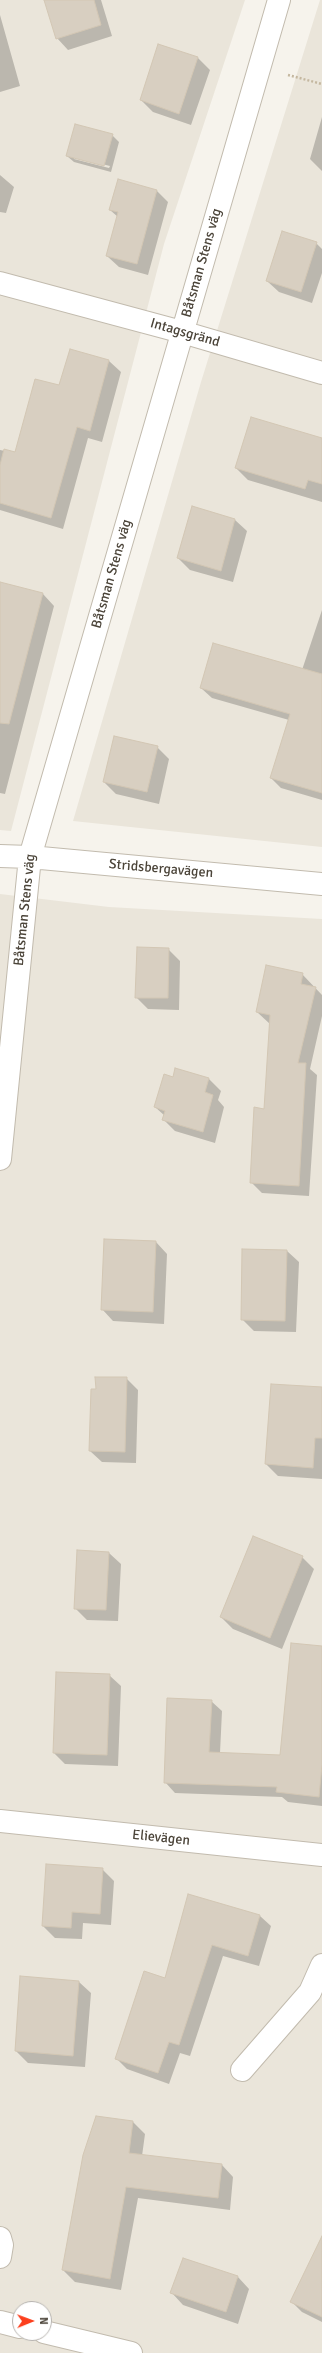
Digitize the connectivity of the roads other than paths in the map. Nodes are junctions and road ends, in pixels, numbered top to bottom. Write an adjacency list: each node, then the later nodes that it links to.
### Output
1 (279, 0): 3 (street, Båtsman Stens väg)
2 (0, 283): 3 (street, Intagsgränd)
3 (182, 332): 4 (street, Intagsgränd); 6 (street, Båtsman Stens väg)
4 (322, 373)
5 (0, 856): 6 (street, Stridsbergavägen)
6 (30, 857): 7 (street, Stridsbergavägen); 8 (street, Båtsman Stens väg)
7 (322, 884)
8 (0, 1159)
9 (0, 1821): 10 (street, Elievägen)
10 (322, 1855)
11 (322, 1964): 12 (street)
12 (242, 2070)
13 (0, 2238): 14 (street)
14 (0, 2257)
15 (0, 2322): 16 (street)
16 (12, 2325)
17 (52, 2334): 18 (street)
18 (131, 2353)

